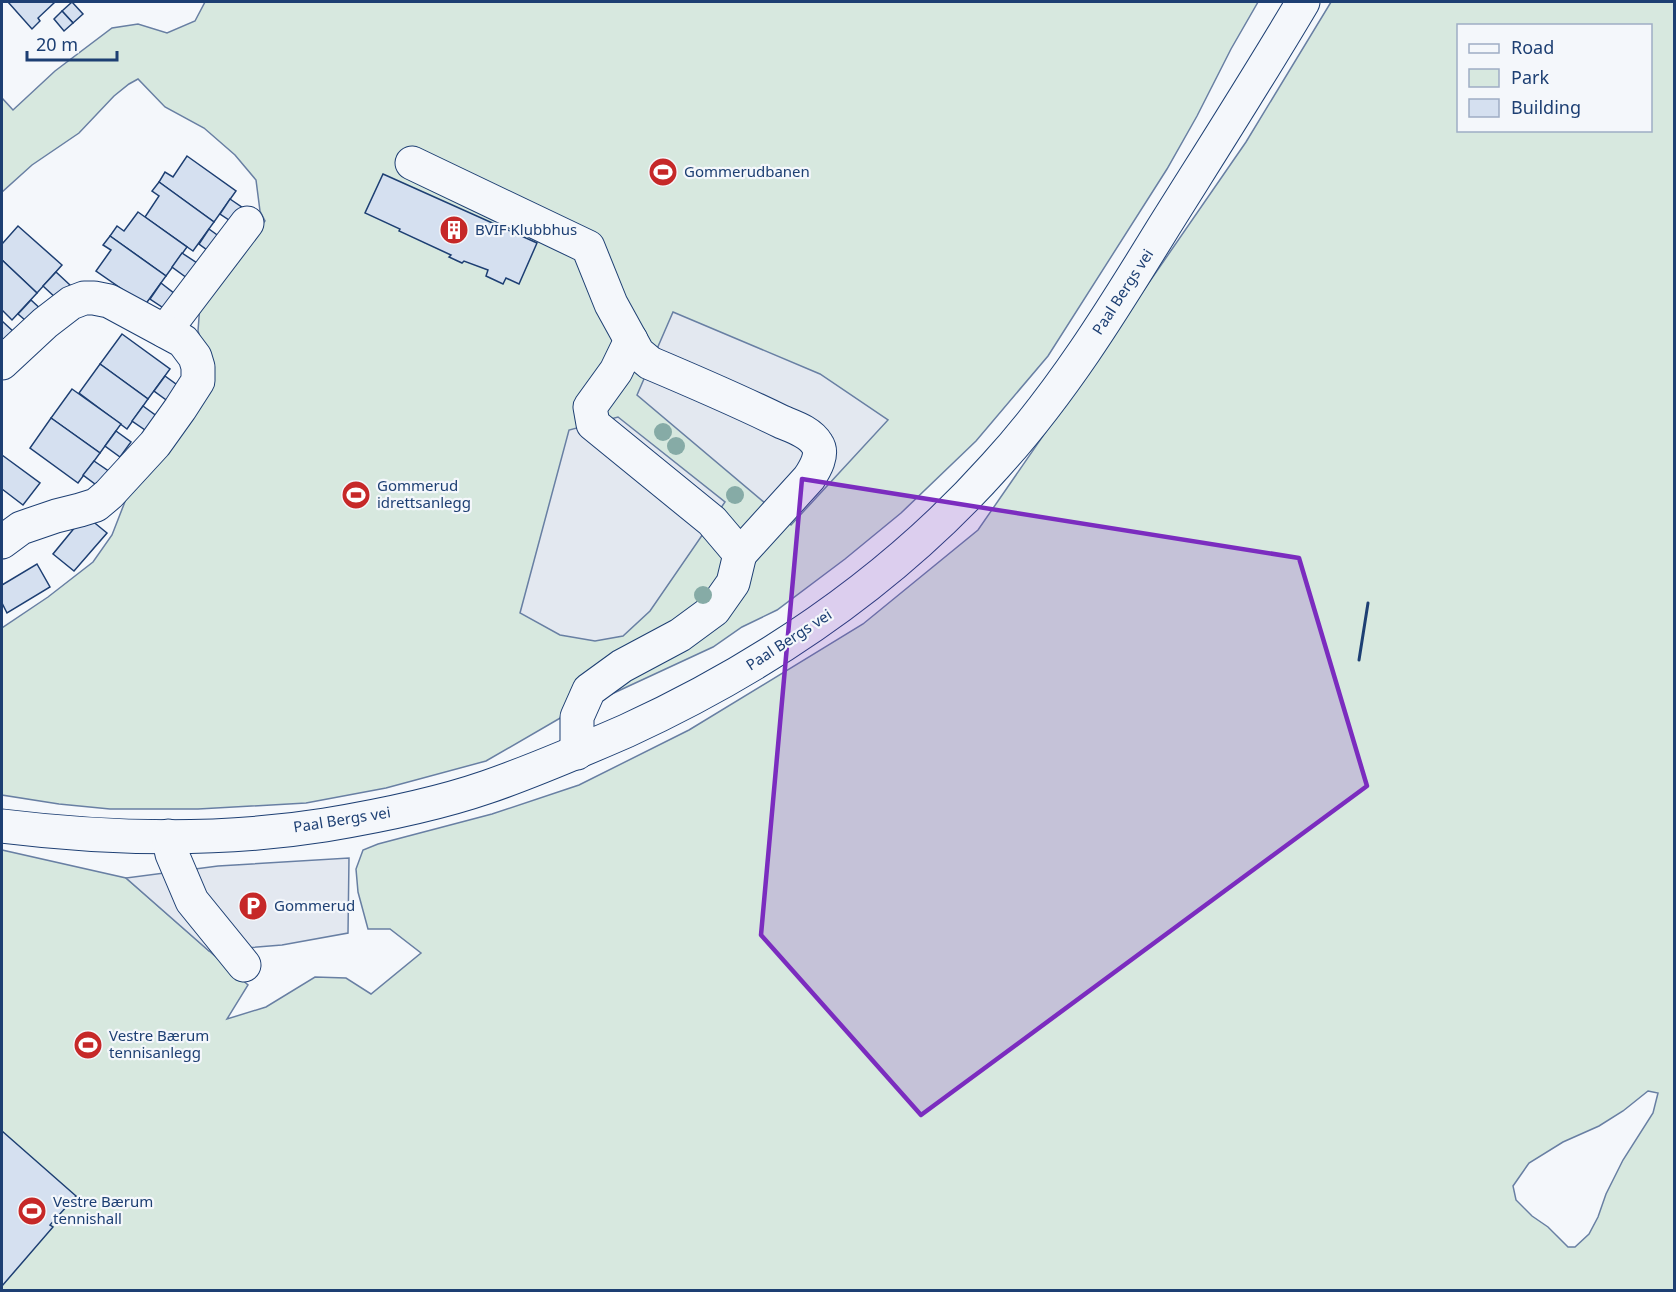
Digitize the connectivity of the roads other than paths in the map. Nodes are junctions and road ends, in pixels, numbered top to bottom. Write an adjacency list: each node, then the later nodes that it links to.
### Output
1 (1303, 2): 9 (street, Paal Bergs vei)
2 (412, 163): 5 (street)
3 (247, 223): 4 (street)
4 (165, 331): 6 (street); 7 (street)
5 (631, 340): 8 (street); 8 (street)
6 (2, 363)
7 (8, 527)
8 (741, 554): 9 (street)
9 (577, 753): 11 (street, Paal Bergs vei)
10 (2, 826): 11 (street, Paal Bergs vei)
11 (168, 836): 12 (street)
12 (244, 965)

